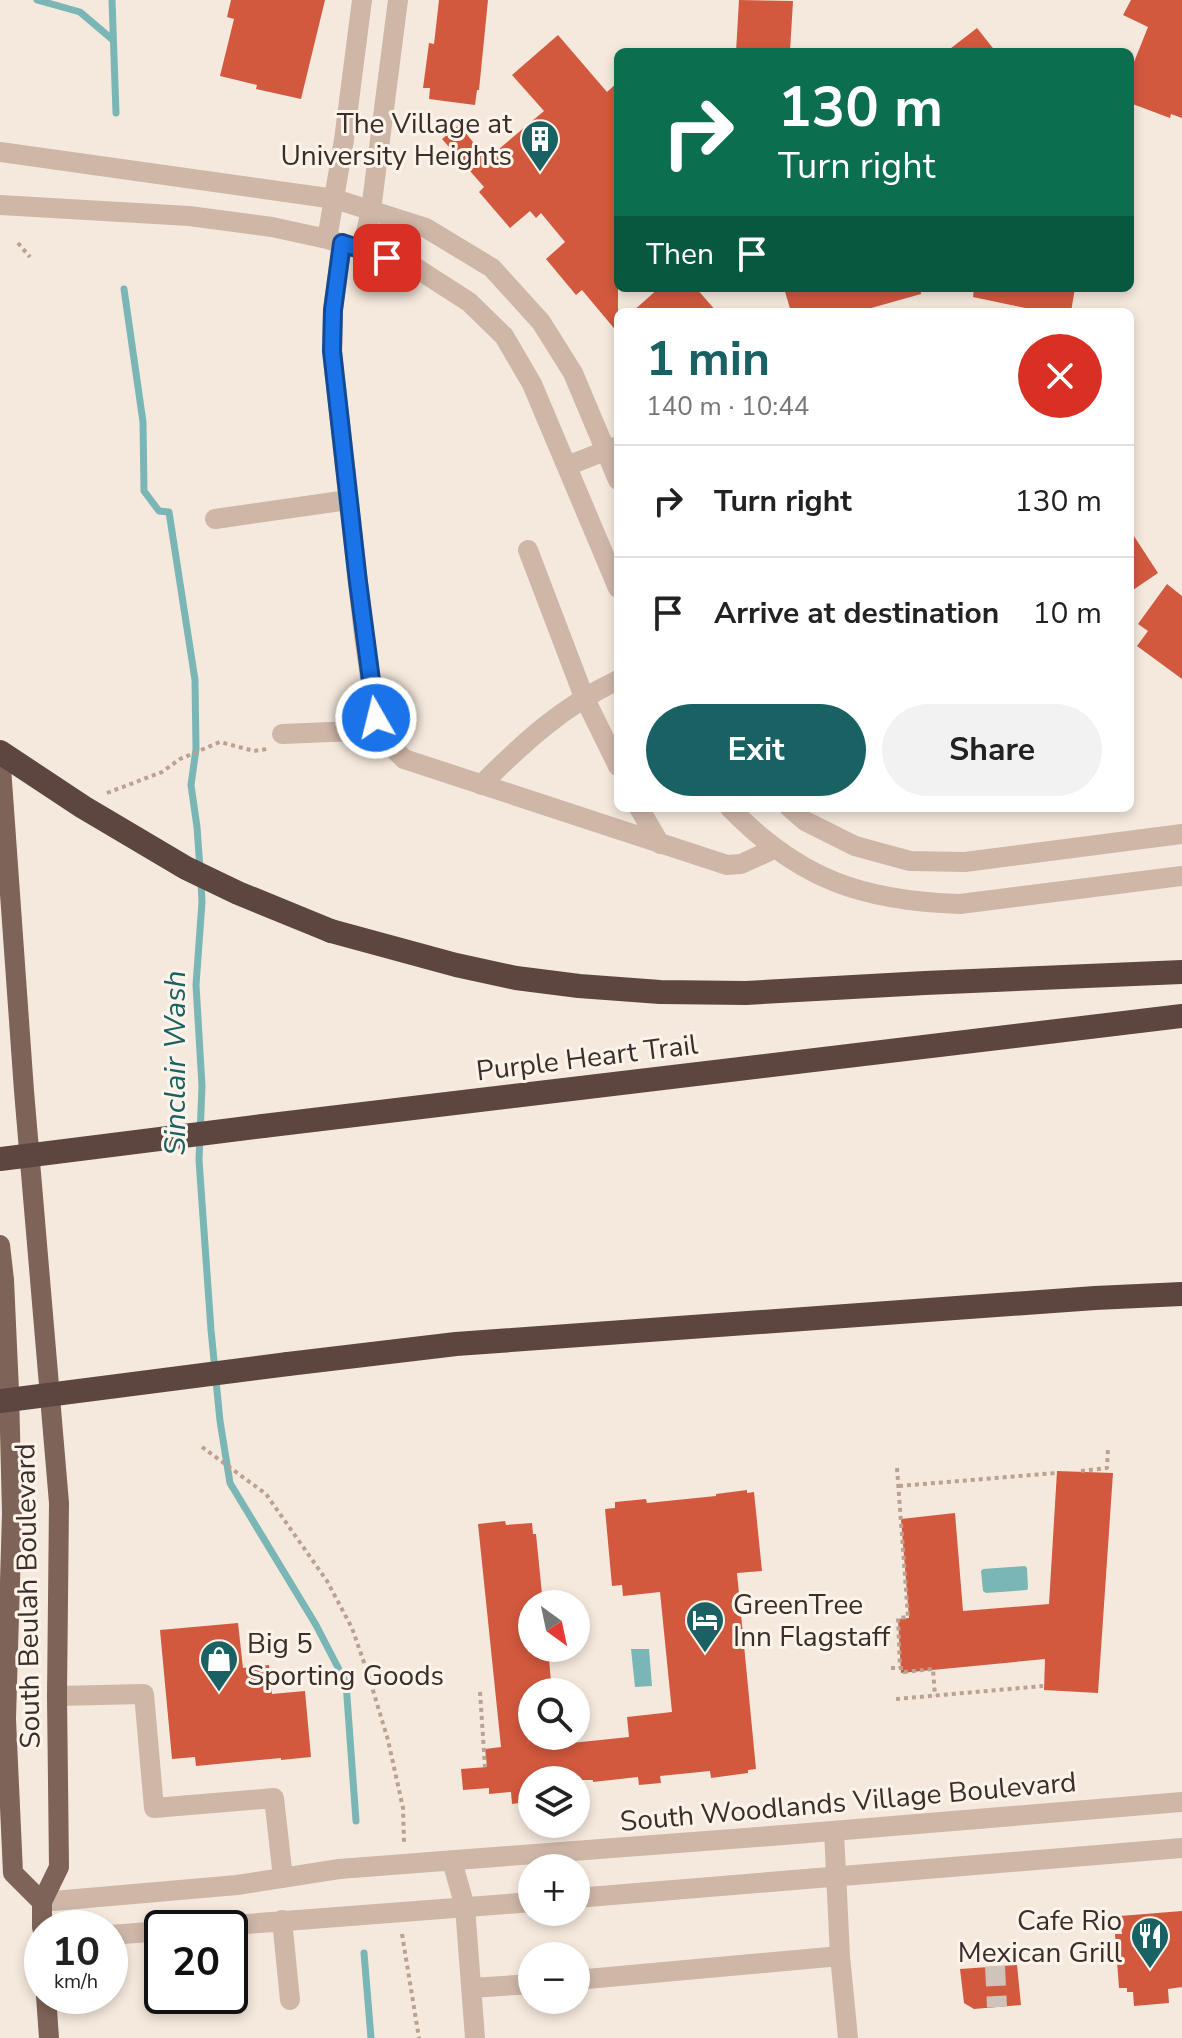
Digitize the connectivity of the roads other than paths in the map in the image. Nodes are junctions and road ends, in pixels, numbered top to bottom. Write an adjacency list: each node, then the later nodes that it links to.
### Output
1 (362, 0): 4 (street)
2 (398, 0): 6 (street)
3 (0, 152): 4 (street)
4 (335, 199): 6 (street); 7 (street)
5 (0, 205): 7 (street)
6 (371, 210): 8 (street); 9 (street)
7 (334, 241): 8 (street); 11 (street)
8 (362, 250): 10 (street)
9 (612, 448): 10 (street)
10 (567, 466): 14 (street)
11 (348, 500): 12 (street); 17 (street)
12 (215, 519)
13 (528, 550): 16 (street)
14 (614, 578)
15 (614, 682): 16 (street)
16 (584, 697): 20 (street); 21 (street)
17 (380, 730): 18 (street); 21 (street)
18 (282, 734)
19 (0, 752): 29 (highway, bridge); 37 (main road, South Beulah Boulevard)
20 (614, 758)
21 (481, 785): 26 (street)
22 (641, 812): 26 (street)
23 (734, 812): 27 (street)
24 (795, 812): 25 (street)
25 (1182, 834)
26 (660, 844): 27 (street)
27 (774, 849): 28 (street)
28 (1182, 876)
29 (1182, 972)
30 (1182, 1016): 31 (highway, Purple Heart Trail, bridge)
31 (0, 1159)
32 (0, 1245): 45 (main road, South Beulah Boulevard)
33 (1182, 1294): 34 (highway, bridge)
34 (91, 1390): 35 (highway, bridge); 36 (highway, bridge)
35 (0, 1401)
36 (0, 1414)
37 (57, 1696): 43 (street); 45 (main road, South Beulah Boulevard)
38 (1182, 1802): 39 (street, South Woodlands Village Boulevard)
39 (834, 1831): 41 (street, South Woodlands Village Boulevard); 42 (street)
40 (1182, 1848): 42 (street)
41 (452, 1861): 43 (street, South Woodlands Village Boulevard); 47 (street)
42 (836, 1876): 44 (street); 51 (street)
43 (283, 1878): 45 (street, South Woodlands Village Boulevard)
44 (590, 1897)
45 (42, 1902): 48 (main road, South Beulah Boulevard)
46 (518, 1903): 47 (street)
47 (465, 1907): 49 (street); 54 (street)
48 (42, 1910)
49 (282, 1920): 50 (street); 55 (street)
50 (248, 1923)
51 (840, 1956): 52 (street); 59 (street)
52 (590, 1979)
53 (518, 1985): 54 (street)
54 (471, 1988): 58 (street)
55 (290, 2000)
56 (47, 2014): 57 (main road)
57 (49, 2038)
58 (475, 2038)
59 (848, 2038)

